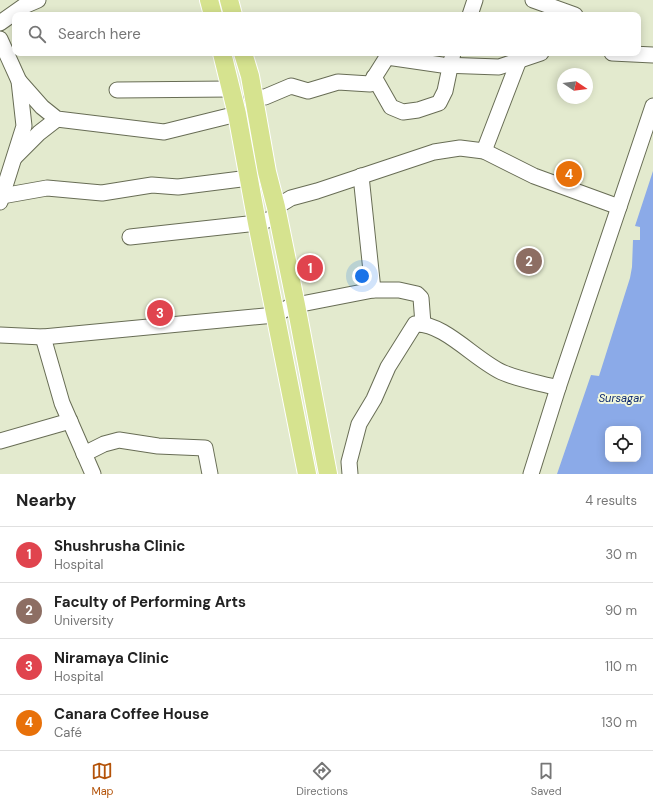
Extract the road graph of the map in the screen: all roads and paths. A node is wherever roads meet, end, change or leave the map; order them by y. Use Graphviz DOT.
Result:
graph roads {
  1 [pos="38,0"];
  2 [pos="209,0"];
  3 [pos="229,0"];
  4 [pos="475,0"];
  5 [pos="533,0"];
  6 [pos="16,12"];
  7 [pos="212,12"];
  8 [pos="232,12"];
  9 [pos="471,12"];
  10 [pos="567,12"];
  11 [pos="12,14"];
  12 [pos="0,23"];
  13 [pos="0,39"];
  14 [pos="641,54"];
  15 [pos="653,55"];
  16 [pos="223,56"];
  17 [pos="244,56"];
  18 [pos="532,56"];
  19 [pos="451,59"];
  20 [pos="519,60"];
  21 [pos="374,77"];
  22 [pos="19,81"];
  23 [pos="231,89"];
  24 [pos="117,90"];
  25 [pos="252,90"];
  26 [pos="653,106"];
  27 [pos="238,118"];
  28 [pos="57,119"];
  29 [pos="259,121"];
  30 [pos="484,151"];
  31 [pos="14,158"];
  32 [pos="361,176"];
  33 [pos="249,178"];
  34 [pos="1,199"];
  35 [pos="619,207"];
  36 [pos="277,212"];
  37 [pos="257,223"];
  38 [pos="130,237"];
  39 [pos="373,290"];
  40 [pos="296,305"];
  41 [pos="275,315"];
  42 [pos="423,324"];
  43 [pos="0,335"];
  44 [pos="43,337"];
  45 [pos="558,388"];
  46 [pos="70,421"];
  47 [pos="0,441"];
  48 [pos="84,454"];
  49 [pos="93,474"];
  50 [pos="210,474"];
  51 [pos="307,474"];
  52 [pos="328,474"];
  53 [pos="350,474"];
  54 [pos="531,474"];
  1 -- 6 [label="street"];
  2 -- 7 [label="main road"];
  3 -- 8 [label="main road"];
  4 -- 9 [label="street"];
  5 -- 10 [label="street"];
  11 -- 12 [label="street"];
  13 -- 22 [label="street"];
  14 -- 15 [label="street"];
  16 -- 23 [label="main road"];
  17 -- 25 [label="main road"];
  18 -- 20 [label="street"];
  19 -- 20 [label="street"];
  19 -- 21 [label="street"];
  19 -- 21 [label="street"];
  20 -- 30 [label="street"];
  21 -- 25 [label="street"];
  22 -- 28 [label="street"];
  22 -- 31 [label="street"];
  23 -- 24 [label="street"];
  23 -- 25 [label="main road"];
  23 -- 27 [label="main road"];
  25 -- 29 [label="main road"];
  26 -- 35 [label="street"];
  27 -- 28 [label="street"];
  27 -- 29 [label="main road"];
  27 -- 33 [label="main road"];
  28 -- 31 [label="street"];
  29 -- 36 [label="main road"];
  30 -- 32 [label="street"];
  30 -- 35 [label="street"];
  31 -- 34 [label="street"];
  32 -- 36 [label="street"];
  32 -- 39 [label="street"];
  33 -- 34 [label="street"];
  33 -- 37 [label="main road"];
  35 -- 45 [label="street"];
  36 -- 37 [label="street"];
  36 -- 40 [label="main road"];
  37 -- 38 [label="street"];
  37 -- 41 [label="main road"];
  39 -- 40 [label="street"];
  39 -- 42 [label="street"];
  40 -- 41 [label="street"];
  40 -- 52 [label="main road"];
  41 -- 44 [label="street"];
  41 -- 51 [label="main road"];
  42 -- 45 [label="street"];
  42 -- 53 [label="street"];
  43 -- 44 [label="street"];
  44 -- 46 [label="street"];
  45 -- 54 [label="street"];
  46 -- 47 [label="street"];
  46 -- 48 [label="street"];
  48 -- 49 [label="street"];
  48 -- 50 [label="street"];
}
